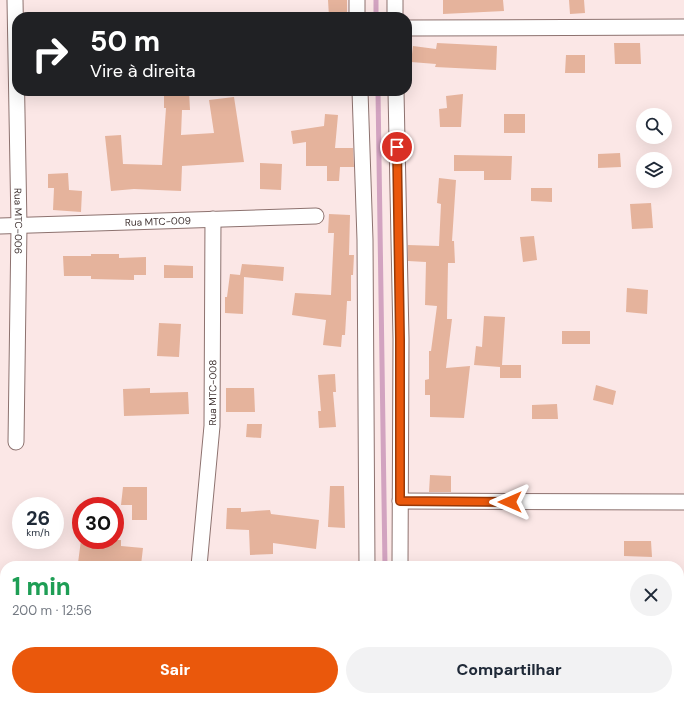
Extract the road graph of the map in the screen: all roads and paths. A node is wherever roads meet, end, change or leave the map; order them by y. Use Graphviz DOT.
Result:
graph roads {
  1 [pos="15,0"];
  2 [pos="357,0"];
  3 [pos="395,0"];
  4 [pos="15,12"];
  5 [pos="357,12"];
  6 [pos="395,12"];
  7 [pos="684,27"];
  8 [pos="412,28"];
  9 [pos="17,96"];
  10 [pos="360,96"];
  11 [pos="396,96"];
  12 [pos="316,216"];
  13 [pos="213,219"];
  14 [pos="0,226"];
  15 [pos="19,226"];
  16 [pos="16,442"];
  17 [pos="400,501"];
  18 [pos="684,502"];
  19 [pos="199,561"];
  20 [pos="366,561"];
  21 [pos="400,561"];
  1 -- 4 [label="street, Rua MTC-006"];
  2 -- 5 [label="street"];
  3 -- 6 [label="street"];
  7 -- 8 [label="street"];
  9 -- 15 [label="street, Rua MTC-006"];
  10 -- 20 [label="street"];
  11 -- 17 [label="street"];
  12 -- 13 [label="street, Rua MTC-009"];
  13 -- 15 [label="street, Rua MTC-009"];
  13 -- 19 [label="street, Rua MTC-008"];
  14 -- 15 [label="street, Rua MTC-009"];
  15 -- 16 [label="street, Rua MTC-006"];
  17 -- 18 [label="street"];
  17 -- 21 [label="street"];
}
